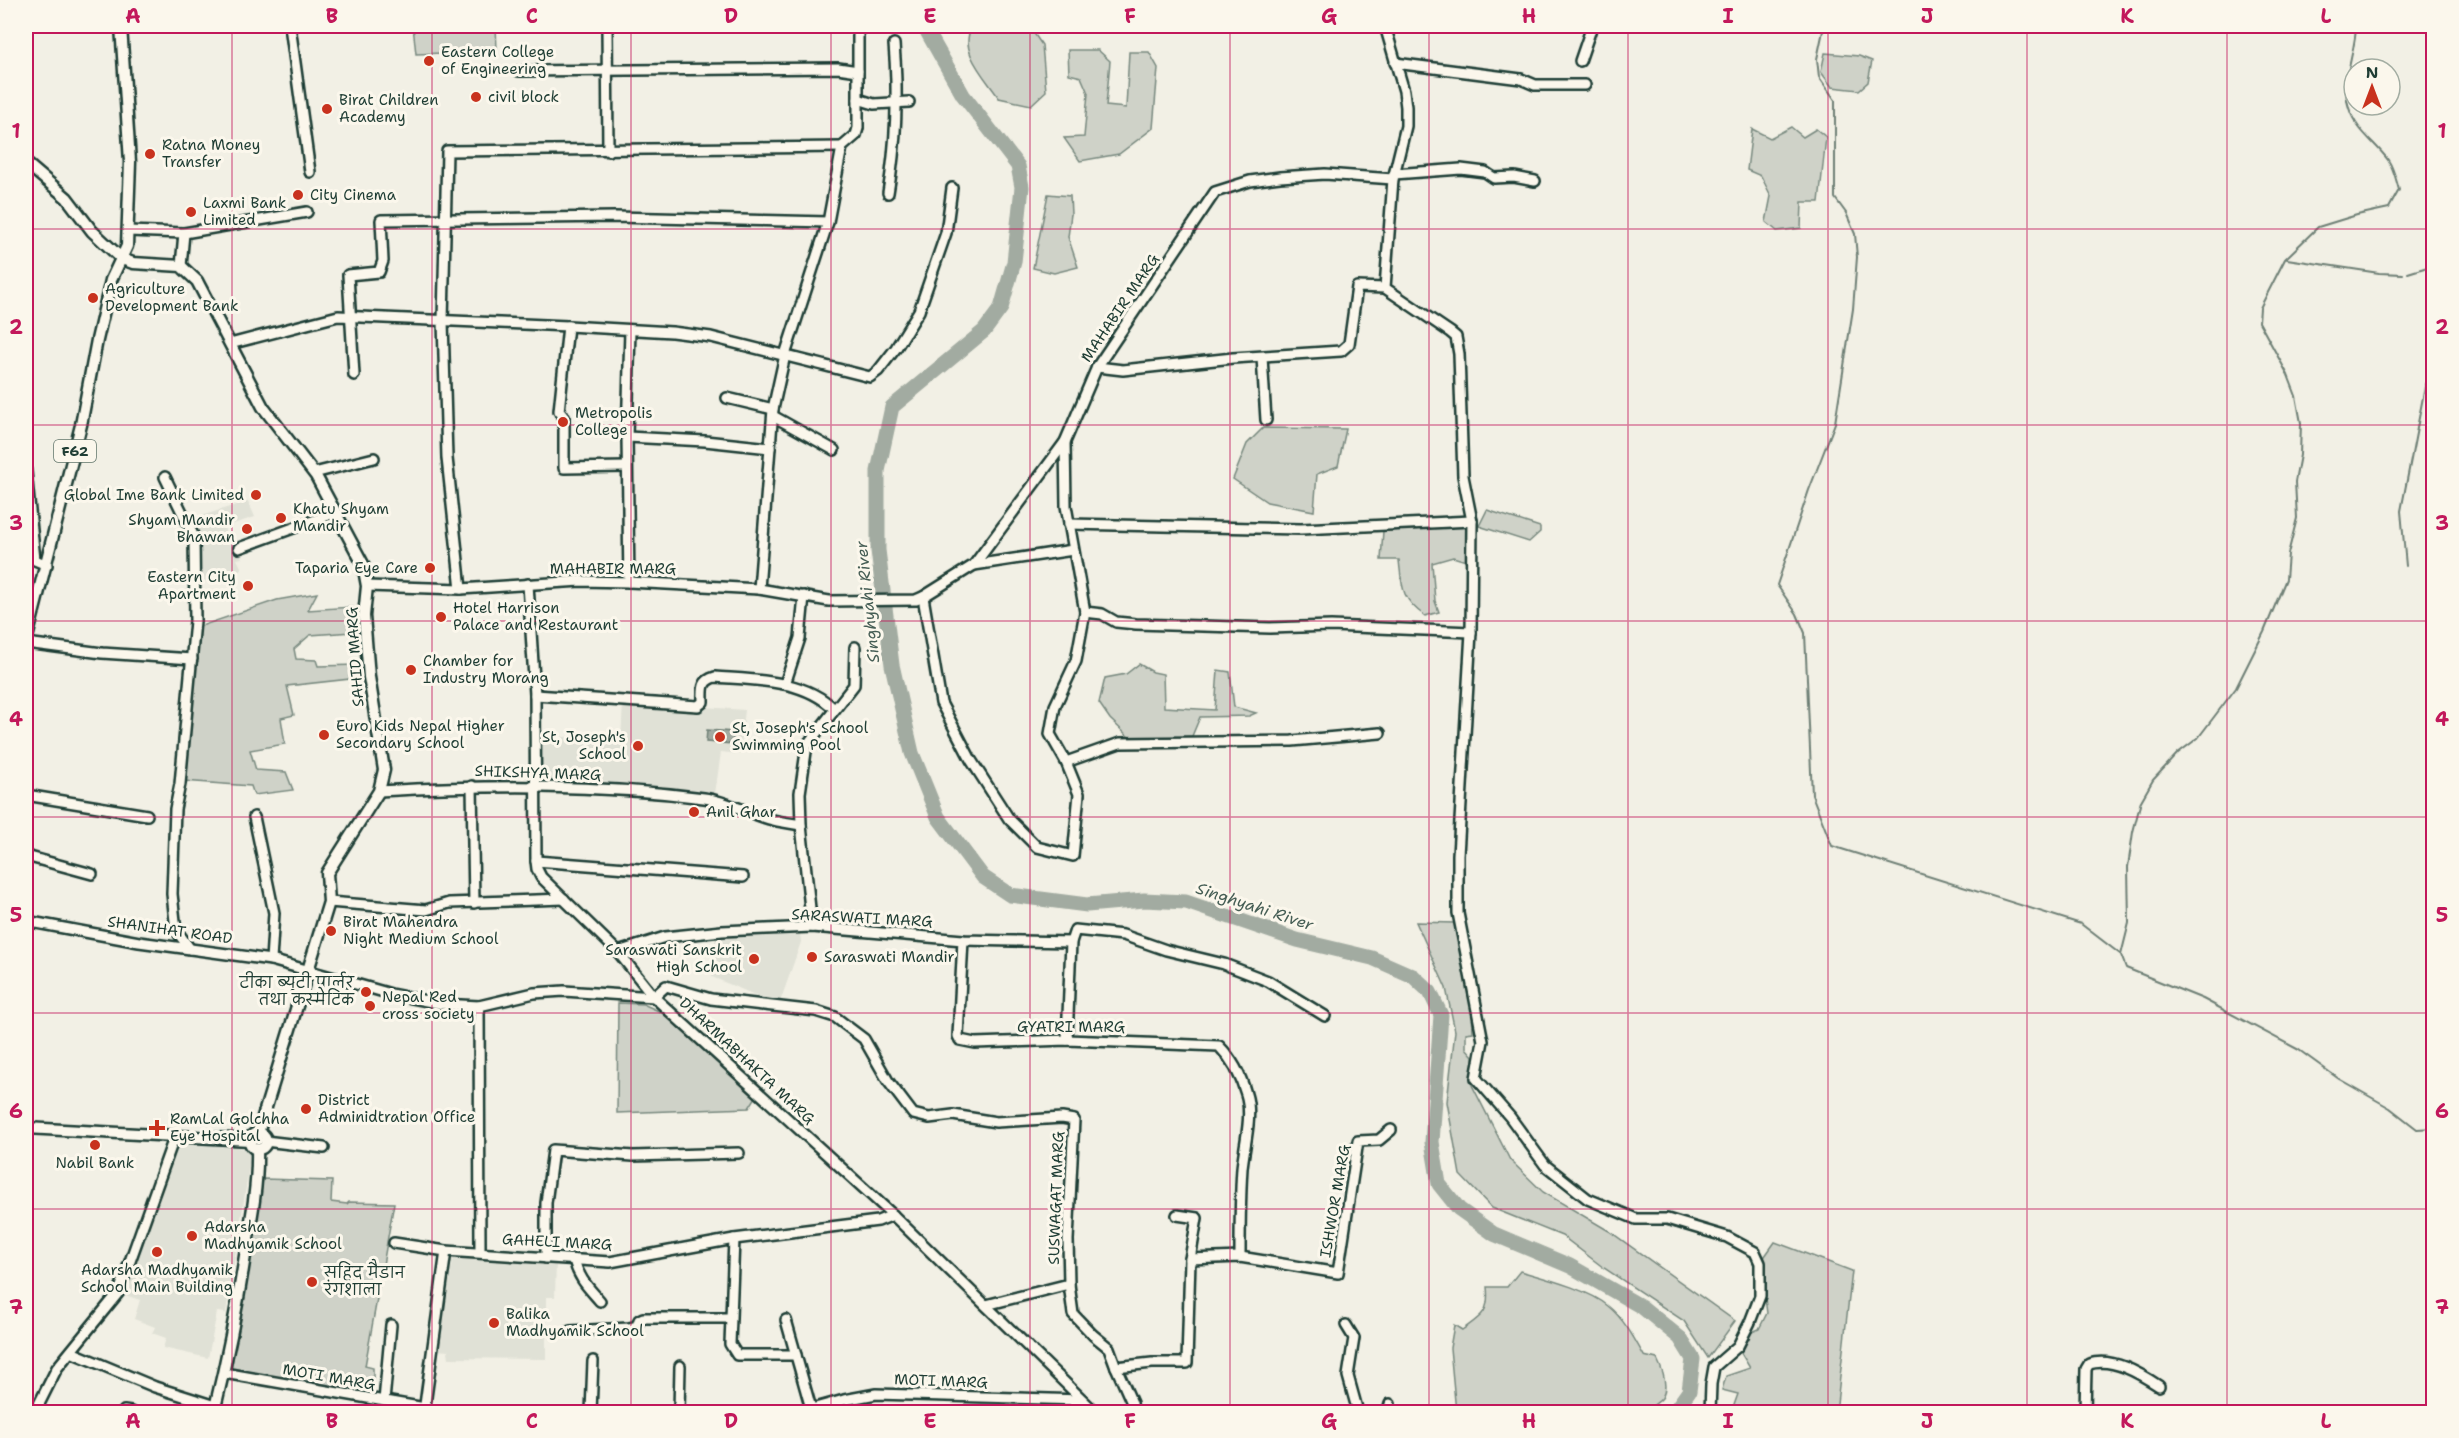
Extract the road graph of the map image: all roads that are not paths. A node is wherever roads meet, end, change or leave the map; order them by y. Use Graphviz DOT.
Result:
graph roads {
  1 [pos="121,26"];
  2 [pos="290,26"];
  3 [pos="607,26"];
  4 [pos="858,26"];
  5 [pos="1385,26"];
  6 [pos="1592,26"];
  7 [pos="894,44"];
  8 [pos="1580,61"];
  9 [pos="1395,63"];
  10 [pos="608,70"];
  11 [pos="519,71"];
  12 [pos="858,71"];
  13 [pos="1584,86"];
  14 [pos="858,99"];
  15 [pos="909,102"];
  16 [pos="894,103"];
  17 [pos="842,147"];
  18 [pos="608,151"];
  19 [pos="26,163"];
  20 [pos="310,172"];
  21 [pos="1393,177"];
  22 [pos="1535,181"];
  23 [pos="952,188"];
  24 [pos="888,194"];
  25 [pos="307,212"];
  26 [pos="446,220"];
  27 [pos="828,222"];
  28 [pos="128,231"];
  29 [pos="184,233"];
  30 [pos="122,259"];
  31 [pos="181,266"];
  32 [pos="1385,288"];
  33 [pos="352,316"];
  34 [pos="443,321"];
  35 [pos="568,326"];
  36 [pos="630,330"];
  37 [pos="230,344"];
  38 [pos="785,355"];
  39 [pos="1262,357"];
  40 [pos="1097,367"];
  41 [pos="354,375"];
  42 [pos="727,398"];
  43 [pos="773,413"];
  44 [pos="1266,420"];
  45 [pos="627,437"];
  46 [pos="1065,442"];
  47 [pos="770,448"];
  48 [pos="834,450"];
  49 [pos="374,458"];
  50 [pos="627,467"];
  51 [pos="26,471"];
  52 [pos="314,473"];
  53 [pos="165,477"];
  54 [pos="337,512"];
  55 [pos="1472,521"];
  56 [pos="1069,524"];
  57 [pos="239,548"];
  58 [pos="1072,550"];
  59 [pos="47,565"];
  60 [pos="974,565"];
  61 [pos="629,582"];
  62 [pos="528,584"];
  63 [pos="367,586"];
  64 [pos="461,589"];
  65 [pos="759,589"];
  66 [pos="804,596"];
  67 [pos="919,598"];
  68 [pos="1085,612"];
  69 [pos="1471,632"];
  70 [pos="26,643"];
  71 [pos="855,647"];
  72 [pos="192,659"];
  73 [pos="785,684"];
  74 [pos="535,695"];
  75 [pos="834,709"];
  76 [pos="1380,733"];
  77 [pos="1066,762"];
  78 [pos="472,786"];
  79 [pos="535,786"];
  80 [pos="379,791"];
  81 [pos="26,795"];
  82 [pos="147,815"];
  83 [pos="254,817"];
  84 [pos="801,825"];
  85 [pos="26,856"];
  86 [pos="536,861"];
  87 [pos="92,874"];
  88 [pos="743,877"];
  89 [pos="564,899"];
  90 [pos="329,902"];
  91 [pos="474,903"];
  92 [pos="26,921"];
  93 [pos="812,927"];
  94 [pos="963,940"];
  95 [pos="1071,942"];
  96 [pos="190,949"];
  97 [pos="618,952"];
  98 [pos="271,960"];
  99 [pos="310,972"];
  100 [pos="654,997"];
  101 [pos="479,1006"];
  102 [pos="1325,1016"];
  103 [pos="1067,1040"];
  104 [pos="1074,1120"];
  105 [pos="26,1128"];
  106 [pos="1391,1130"];
  107 [pos="174,1138"];
  108 [pos="258,1141"];
  109 [pos="324,1148"];
  110 [pos="739,1153"];
  111 [pos="893,1215"];
  112 [pos="1177,1215"];
  113 [pos="734,1239"];
  114 [pos="394,1243"];
  115 [pos="446,1251"];
  116 [pos="480,1252"];
  117 [pos="1240,1257"];
  118 [pos="546,1258"];
  119 [pos="1190,1259"];
  120 [pos="574,1260"];
  121 [pos="1069,1284"];
  122 [pos="600,1301"];
  123 [pos="986,1305"];
  124 [pos="730,1318"];
  125 [pos="786,1320"];
  126 [pos="391,1325"];
  127 [pos="1346,1325"];
  128 [pos="570,1330"];
  129 [pos="71,1352"];
  130 [pos="796,1355"];
  131 [pos="593,1361"];
  132 [pos="680,1366"];
  133 [pos="1116,1368"];
  134 [pos="224,1373"];
  135 [pos="2159,1386"];
  136 [pos="1082,1400"];
  137 [pos="384,1401"];
  138 [pos="214,1410"];
  139 [pos="426,1411"];
  140 [pos="808,1412"];
  141 [pos="35,1413"];
  142 [pos="591,1413"];
  143 [pos="679,1413"];
  144 [pos="1095,1413"];
  145 [pos="1133,1413"];
  146 [pos="1358,1413"];
  147 [pos="1710,1413"];
  148 [pos="2085,1413"];
  1 -- 28 [label="main road, F62"];
  2 -- 20 [label="street"];
  3 -- 10 [label="street"];
  4 -- 12 [label="street"];
  5 -- 9 [label="street"];
  6 -- 8 [label="street"];
  7 -- 16 [label="street"];
  9 -- 13 [label="street"];
  9 -- 21 [label="street"];
  10 -- 11 [label="street"];
  10 -- 12 [label="street"];
  10 -- 18 [label="street"];
  12 -- 14 [label="street"];
  14 -- 16 [label="street"];
  14 -- 17 [label="street"];
  15 -- 16 [label="street"];
  16 -- 24 [label="street"];
  17 -- 18 [label="street"];
  17 -- 27 [label="street"];
  18 -- 26 [label="street"];
  19 -- 30 [label="main road"];
  21 -- 22 [label="street, MAHABIR MARG"];
  21 -- 32 [label="street"];
  21 -- 40 [label="street, MAHABIR MARG"];
  23 -- 38 [label="street"];
  25 -- 29 [label="street"];
  26 -- 27 [label="street"];
  26 -- 33 [label="street"];
  26 -- 34 [label="street"];
  27 -- 38 [label="street"];
  28 -- 29 [label="street"];
  28 -- 30 [label="main road, F62"];
  29 -- 31 [label="street"];
  30 -- 31 [label="main road"];
  30 -- 59 [label="main road, F62"];
  31 -- 37 [label="main road, SAHID MARG"];
  32 -- 39 [label="street"];
  32 -- 55 [label="street"];
  33 -- 34 [label="street"];
  33 -- 37 [label="street"];
  33 -- 41 [label="street"];
  34 -- 35 [label="street"];
  34 -- 64 [label="street"];
  35 -- 36 [label="street"];
  35 -- 50 [label="street"];
  36 -- 38 [label="street"];
  36 -- 45 [label="street"];
  37 -- 52 [label="main road, SAHID MARG"];
  38 -- 43 [label="street"];
  39 -- 40 [label="street"];
  39 -- 44 [label="street"];
  40 -- 46 [label="street, MAHABIR MARG"];
  42 -- 43 [label="street"];
  43 -- 47 [label="street"];
  43 -- 48 [label="street"];
  45 -- 47 [label="street"];
  45 -- 50 [label="street"];
  46 -- 56 [label="street"];
  46 -- 60 [label="street, MAHABIR MARG"];
  47 -- 65 [label="street"];
  49 -- 52 [label="street"];
  50 -- 61 [label="street"];
  51 -- 59 [label="street"];
  52 -- 54 [label="main road, SAHID MARG"];
  53 -- 72 [label="street"];
  54 -- 57 [label="street"];
  54 -- 63 [label="main road, SAHID MARG"];
  55 -- 56 [label="street"];
  55 -- 69 [label="street"];
  56 -- 58 [label="street"];
  58 -- 60 [label="street"];
  58 -- 68 [label="street"];
  59 -- 70 [label="main road, F62"];
  60 -- 67 [label="street, MAHABIR MARG"];
  61 -- 62 [label="street, MAHABIR MARG"];
  61 -- 65 [label="street, MAHABIR MARG"];
  62 -- 64 [label="street, MAHABIR MARG"];
  62 -- 74 [label="street, DHARMABHAKTA MARG"];
  63 -- 64 [label="street, MAHABIR MARG"];
  63 -- 80 [label="main road, SAHID MARG"];
  65 -- 66 [label="street, MAHABIR MARG"];
  66 -- 67 [label="street, MAHABIR MARG"];
  66 -- 73 [label="street"];
  67 -- 77 [label="street"];
  68 -- 69 [label="street"];
  68 -- 77 [label="street"];
  69 -- 147 [label="street"];
  70 -- 72 [label="street"];
  71 -- 75 [label="street"];
  72 -- 96 [label="street"];
  73 -- 74 [label="street"];
  73 -- 75 [label="street"];
  74 -- 79 [label="street, DHARMABHAKTA MARG"];
  75 -- 84 [label="street"];
  76 -- 77 [label="street"];
  78 -- 79 [label="street, SHIKSHYA MARG"];
  78 -- 80 [label="street, SHIKSHYA MARG"];
  78 -- 91 [label="street"];
  79 -- 84 [label="street, SHIKSHYA MARG"];
  79 -- 86 [label="street, DHARMABHAKTA MARG"];
  80 -- 90 [label="main road, SAHID MARG"];
  81 -- 82 [label="street"];
  83 -- 98 [label="street"];
  84 -- 93 [label="street"];
  85 -- 87 [label="street"];
  86 -- 88 [label="street"];
  86 -- 89 [label="street, DHARMABHAKTA MARG"];
  89 -- 91 [label="street"];
  89 -- 97 [label="street, DHARMABHAKTA MARG"];
  90 -- 91 [label="street"];
  90 -- 99 [label="main road, SAHID MARG"];
  92 -- 96 [label="street, SHANIHAT ROAD"];
  93 -- 94 [label="street, SARASWATI MARG"];
  93 -- 97 [label="street, SARASWATI MARG"];
  94 -- 95 [label="street, SARASWATI MARG"];
  94 -- 103 [label="street, GYATRI MARG"];
  95 -- 102 [label="street"];
  95 -- 103 [label="street"];
  96 -- 98 [label="street, SHANIHAT ROAD"];
  97 -- 100 [label="street, DHARMABHAKTA MARG"];
  98 -- 99 [label="street, SHANIHAT ROAD"];
  99 -- 101 [label="street, SHANIHAT ROAD"];
  99 -- 108 [label="main road, SAHID MARG"];
  100 -- 101 [label="street, SHANIHAT ROAD"];
  100 -- 104 [label="street, SHANIHAT ROAD"];
  100 -- 111 [label="street, DHARMABHAKTA MARG"];
  101 -- 116 [label="street"];
  103 -- 117 [label="street, GYATRI MARG"];
  104 -- 121 [label="street, SUSWAGAT MARG"];
  105 -- 107 [label="main road"];
  106 -- 117 [label="street, ISHWOR MARG"];
  107 -- 108 [label="main road"];
  107 -- 129 [label="street"];
  108 -- 109 [label="street"];
  108 -- 134 [label="main road, SAHID MARG"];
  110 -- 118 [label="street"];
  111 -- 113 [label="street, GAHELI MARG"];
  111 -- 123 [label="street, DHARMABHAKTA MARG"];
  112 -- 119 [label="street"];
  113 -- 120 [label="street, GAHELI MARG"];
  113 -- 124 [label="street"];
  114 -- 115 [label="street, GAHELI MARG"];
  115 -- 116 [label="street, GAHELI MARG"];
  115 -- 139 [label="street"];
  116 -- 118 [label="street, GAHELI MARG"];
  117 -- 119 [label="street, ISHWOR MARG"];
  118 -- 120 [label="street, GAHELI MARG"];
  119 -- 133 [label="street"];
  120 -- 122 [label="street"];
  121 -- 123 [label="street"];
  121 -- 133 [label="street, SUSWAGAT MARG"];
  123 -- 136 [label="street, DHARMABHAKTA MARG"];
  124 -- 128 [label="street"];
  124 -- 130 [label="street"];
  125 -- 130 [label="street"];
  126 -- 137 [label="street"];
  127 -- 146 [label="street"];
  129 -- 138 [label="street"];
  129 -- 141 [label="street"];
  130 -- 140 [label="street"];
  131 -- 142 [label="street"];
  132 -- 143 [label="street"];
  133 -- 145 [label="street"];
  134 -- 137 [label="street, MOTI MARG"];
  134 -- 138 [label="main road, SAHID MARG"];
  135 -- 148 [label="street"];
  136 -- 140 [label="street, MOTI MARG"];
  136 -- 144 [label="street, DHARMABHAKTA MARG"];
  137 -- 139 [label="street, MOTI MARG"];
}
